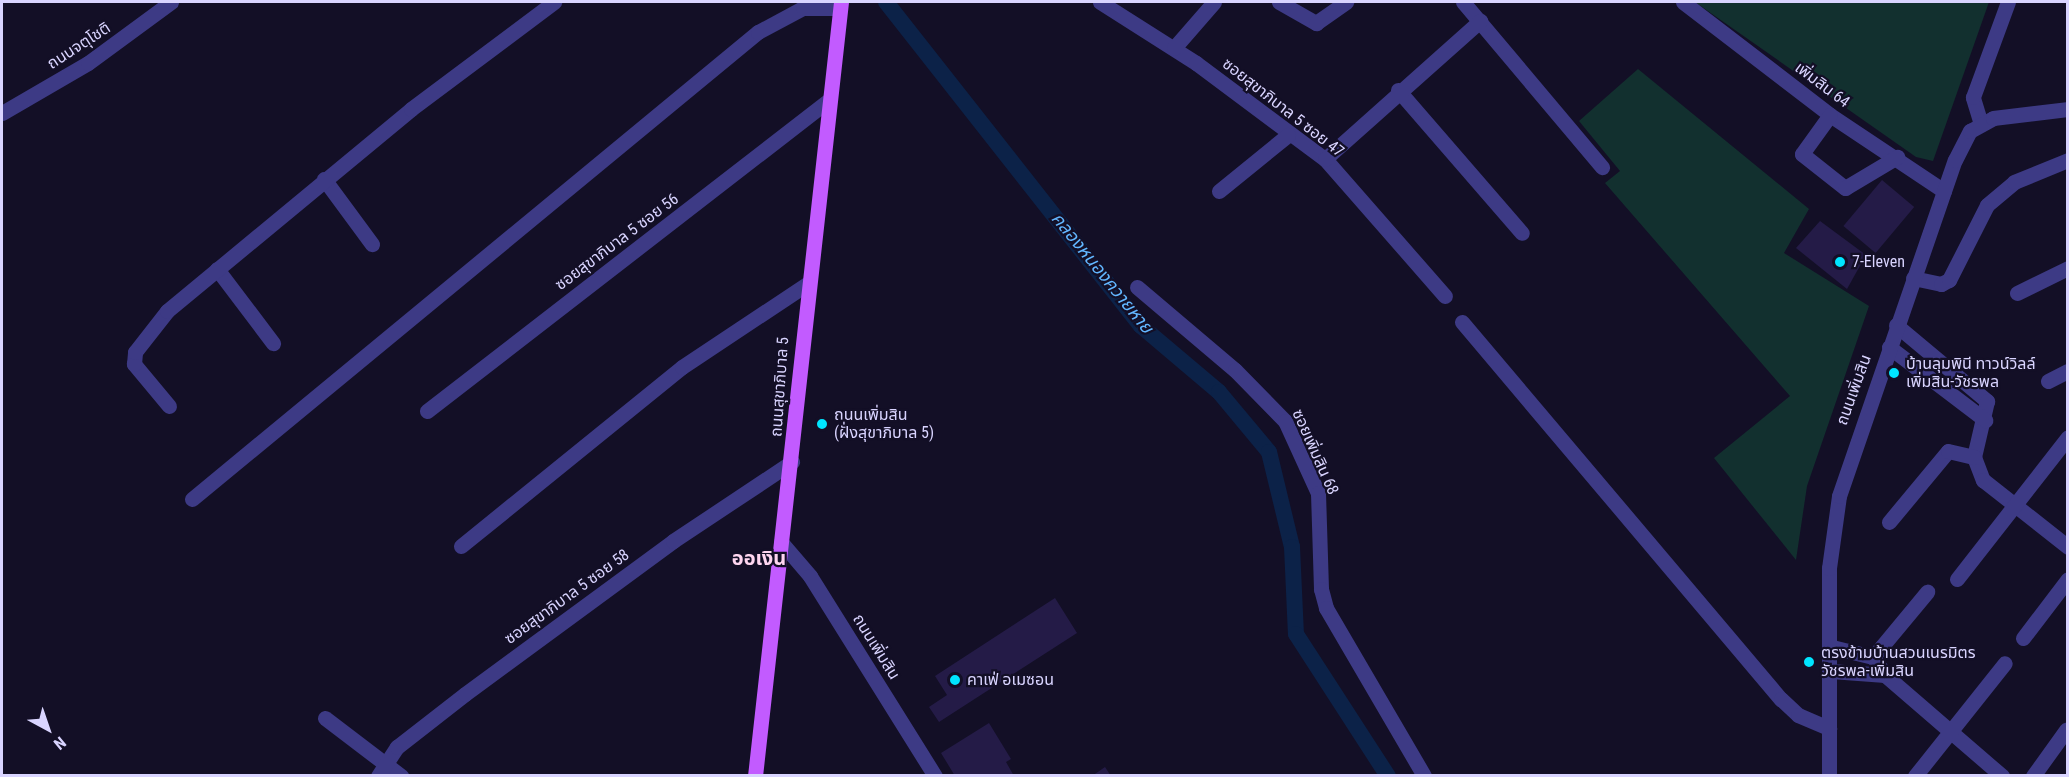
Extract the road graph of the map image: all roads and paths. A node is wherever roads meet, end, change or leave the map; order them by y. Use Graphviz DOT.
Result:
graph roads {
  1 [pos="171,2"];
  2 [pos="554,2"];
  3 [pos="1100,2"];
  4 [pos="1214,2"];
  5 [pos="1279,2"];
  6 [pos="1346,2"];
  7 [pos="1463,2"];
  8 [pos="1683,2"];
  9 [pos="2008,2"];
  10 [pos="840,5"];
  11 [pos="1480,21"];
  12 [pos="1174,48"];
  13 [pos="1398,90"];
  14 [pos="829,100"];
  15 [pos="2067,109"];
  16 [pos="2,112"];
  17 [pos="1830,115"];
  18 [pos="1981,124"];
  19 [pos="1288,135"];
  20 [pos="1897,157"];
  21 [pos="1325,159"];
  22 [pos="2067,160"];
  23 [pos="1602,166"];
  24 [pos="324,179"];
  25 [pos="1219,191"];
  26 [pos="1944,191"];
  27 [pos="1522,233"];
  28 [pos="372,244"];
  29 [pos="2067,268"];
  30 [pos="217,269"];
  31 [pos="1913,278"];
  32 [pos="807,284"];
  33 [pos="1137,287"];
  34 [pos="2017,293"];
  35 [pos="1445,296"];
  36 [pos="1462,322"];
  37 [pos="1896,325"];
  38 [pos="273,343"];
  39 [pos="1889,347"];
  40 [pos="2067,371"];
  41 [pos="2048,381"];
  42 [pos="169,406"];
  43 [pos="427,411"];
  44 [pos="1985,420"];
  45 [pos="2067,437"];
  46 [pos="1974,457"];
  47 [pos="792,462"];
  48 [pos="192,499"];
  49 [pos="2013,505"];
  50 [pos="1889,522"];
  51 [pos="781,542"];
  52 [pos="461,546"];
  53 [pos="2067,547"];
  54 [pos="1957,579"];
  55 [pos="2067,579"];
  56 [pos="1927,592"];
  57 [pos="2023,638"];
  58 [pos="1832,647"];
  59 [pos="1873,657"];
  60 [pos="2005,663"];
  61 [pos="1831,671"];
  62 [pos="1885,675"];
  63 [pos="325,718"];
  64 [pos="1829,728"];
  65 [pos="2066,730"];
  66 [pos="1949,731"];
  67 [pos="382,770"];
  68 [pos="401,776"];
  69 [pos="755,776"];
  70 [pos="935,776"];
  71 [pos="1424,776"];
  72 [pos="1829,776"];
  73 [pos="1915,776"];
  74 [pos="2002,776"];
  75 [pos="2033,776"];
  1 -- 16 [label="street, ถนนจตุโชติ"];
  2 -- 24 [label="street"];
  3 -- 12 [label="street, ซอยสุขาภิบาล 5 ซอย 47"];
  4 -- 12 [label="street"];
  5 -- 6 [label="street"];
  7 -- 11 [label="street"];
  8 -- 17 [label="street, เพิ่มสิน 64"];
  9 -- 18 [label="street"];
  10 -- 14 [label="main road, ถนนสุขาภิบาล 5"];
  10 -- 48 [label="street"];
  11 -- 13 [label="street"];
  11 -- 23 [label="street"];
  12 -- 19 [label="street, ซอยสุขาภิบาล 5 ซอย 47"];
  13 -- 21 [label="street"];
  13 -- 27 [label="street"];
  14 -- 32 [label="main road, ถนนสุขาภิบาล 5"];
  14 -- 43 [label="street, ซอยสุขาภิบาล 5 ซอย 56"];
  15 -- 18 [label="street"];
  17 -- 20 [label="street, เพิ่มสิน 64"];
  17 -- 20 [label="street"];
  18 -- 26 [label="street, ถนนเพิ่มสิน"];
  19 -- 21 [label="street, ซอยสุขาภิบาล 5 ซอย 47"];
  19 -- 25 [label="street"];
  20 -- 26 [label="street, เพิ่มสิน 64"];
  21 -- 35 [label="street, ซอยสุขาภิบาล 5 ซอย 47"];
  22 -- 31 [label="street"];
  24 -- 28 [label="street"];
  24 -- 30 [label="street"];
  26 -- 31 [label="street, ถนนเพิ่มสิน"];
  29 -- 34 [label="street"];
  30 -- 38 [label="street"];
  30 -- 42 [label="street"];
  31 -- 37 [label="street, ถนนเพิ่มสิน"];
  32 -- 47 [label="main road, ถนนสุขาภิบาล 5"];
  32 -- 52 [label="street"];
  33 -- 71 [label="street, ซอยเพิ่มสิน 68"];
  36 -- 64 [label="street"];
  37 -- 39 [label="street, ถนนเพิ่มสิน"];
  37 -- 44 [label="street"];
  39 -- 44 [label="street"];
  39 -- 58 [label="street, ถนนเพิ่มสิน"];
  40 -- 41 [label="street"];
  44 -- 46 [label="street"];
  45 -- 49 [label="street"];
  46 -- 49 [label="street"];
  46 -- 50 [label="street"];
  47 -- 51 [label="main road, ถนนสุขาภิบาล 5"];
  47 -- 67 [label="street, ซอยสุขาภิบาล 5 ซอย 58"];
  49 -- 53 [label="street"];
  49 -- 54 [label="street"];
  51 -- 69 [label="main road, ถนนสุขาภิบาล 5"];
  51 -- 70 [label="street, ถนนเพิ่มสิน"];
  55 -- 57 [label="street"];
  56 -- 59 [label="street"];
  58 -- 59 [label="street"];
  58 -- 61 [label="street, ถนนเพิ่มสิน"];
  59 -- 62 [label="street"];
  60 -- 66 [label="street"];
  61 -- 62 [label="street"];
  61 -- 64 [label="street, ถนนเพิ่มสิน"];
  62 -- 66 [label="street"];
  63 -- 67 [label="street"];
  64 -- 72 [label="street, ถนนเพิ่มสิน"];
  65 -- 75 [label="street"];
  66 -- 73 [label="street"];
  66 -- 74 [label="street"];
  67 -- 68 [label="street"];
}
